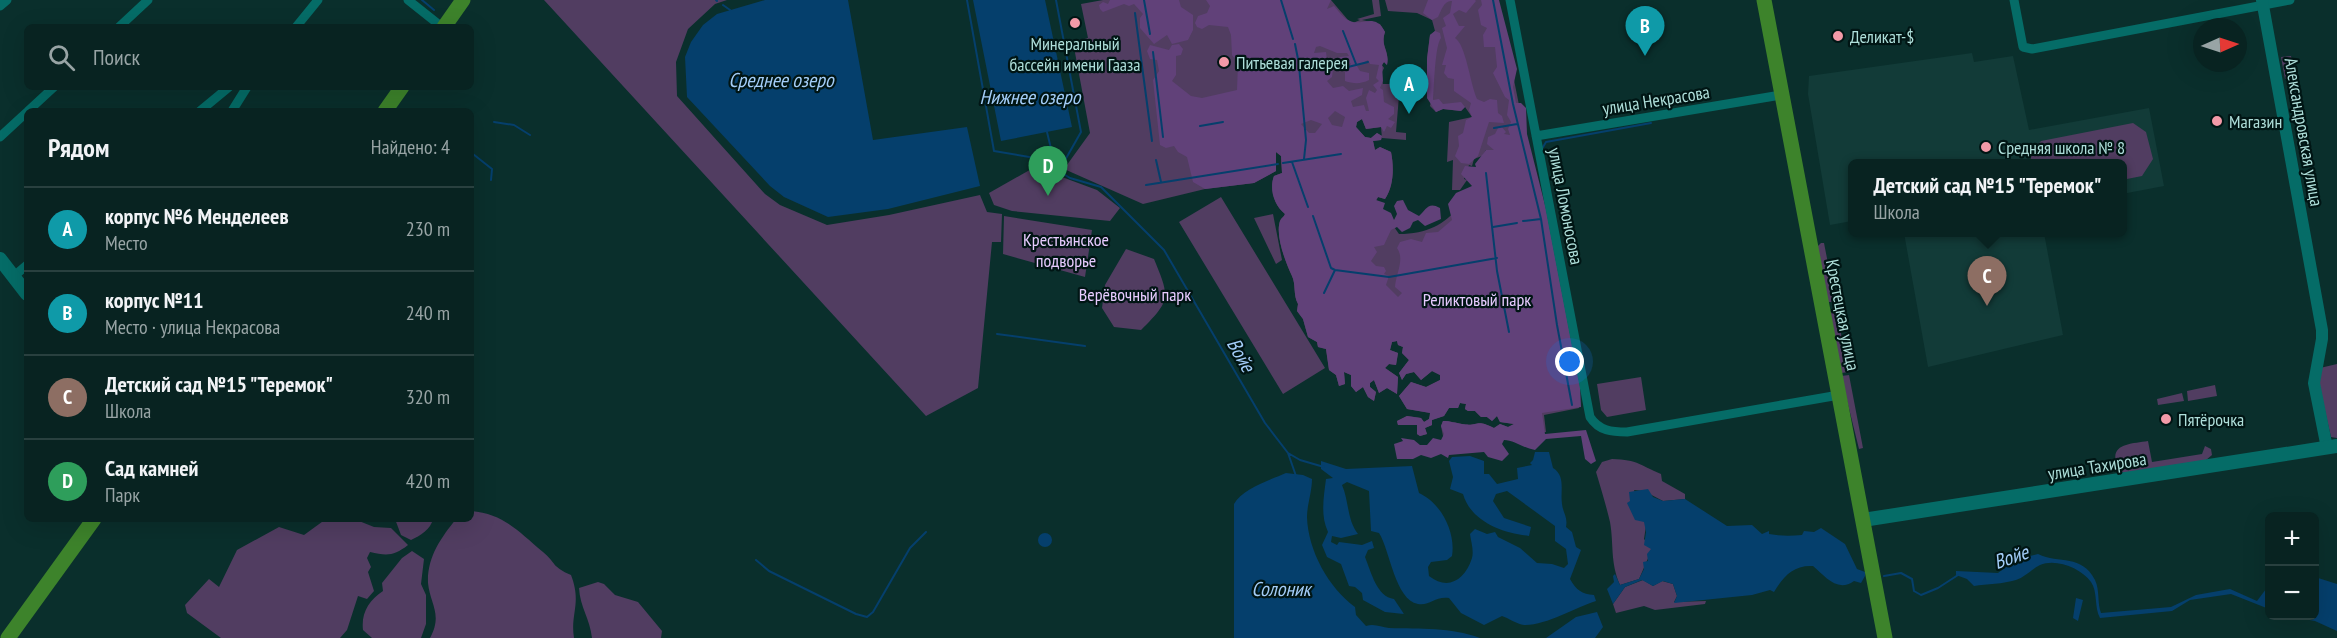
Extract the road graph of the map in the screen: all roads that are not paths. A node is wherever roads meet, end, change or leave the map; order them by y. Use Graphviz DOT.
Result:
graph roads {
  1 [pos="7,0"];
  2 [pos="148,0"];
  3 [pos="318,0"];
  4 [pos="408,0"];
  5 [pos="463,0"];
  6 [pos="1510,0"];
  7 [pos="1764,0"];
  8 [pos="2014,0"];
  9 [pos="2290,0"];
  10 [pos="2263,2"];
  11 [pos="0,6"];
  12 [pos="122,24"];
  13 [pos="298,24"];
  14 [pos="439,24"];
  15 [pos="445,24"];
  16 [pos="51,90"];
  17 [pos="225,90"];
  18 [pos="245,90"];
  19 [pos="400,90"];
  20 [pos="1781,94"];
  21 [pos="30,108"];
  22 [pos="204,108"];
  23 [pos="234,108"];
  24 [pos="387,108"];
  25 [pos="24,114"];
  26 [pos="0,136"];
  27 [pos="1536,136"];
  28 [pos="0,259"];
  29 [pos="24,268"];
  30 [pos="13,277"];
  31 [pos="24,290"];
  32 [pos="1839,395"];
  33 [pos="2332,447"];
  34 [pos="1863,520"];
  35 [pos="92,522"];
  36 [pos="8,638"];
  37 [pos="1885,638"];
  1 -- 11 [label="street"];
  2 -- 12 [label="street"];
  3 -- 13 [label="street"];
  4 -- 14 [label="street"];
  5 -- 15 [label="main road"];
  6 -- 27 [label="street, улица Ломоносова"];
  7 -- 20 [label="main road, Крестецкая улица"];
  8 -- 10 [label="street"];
  9 -- 10 [label="street"];
  10 -- 33 [label="street, Александровская улица"];
  16 -- 21 [label="street"];
  17 -- 22 [label="street"];
  18 -- 23 [label="street"];
  19 -- 24 [label="main road"];
  20 -- 27 [label="street, улица Некрасова"];
  20 -- 32 [label="main road, Крестецкая улица"];
  25 -- 26 [label="street"];
  27 -- 32 [label="street, улица Ломоносова"];
  28 -- 30 [label="main road"];
  29 -- 30 [label="street"];
  30 -- 31 [label="main road"];
  32 -- 34 [label="main road, Крестецкая улица"];
  33 -- 34 [label="main road, улица Тахирова"];
  34 -- 37 [label="main road, Крестецкая улица"];
  35 -- 36 [label="main road"];
}
